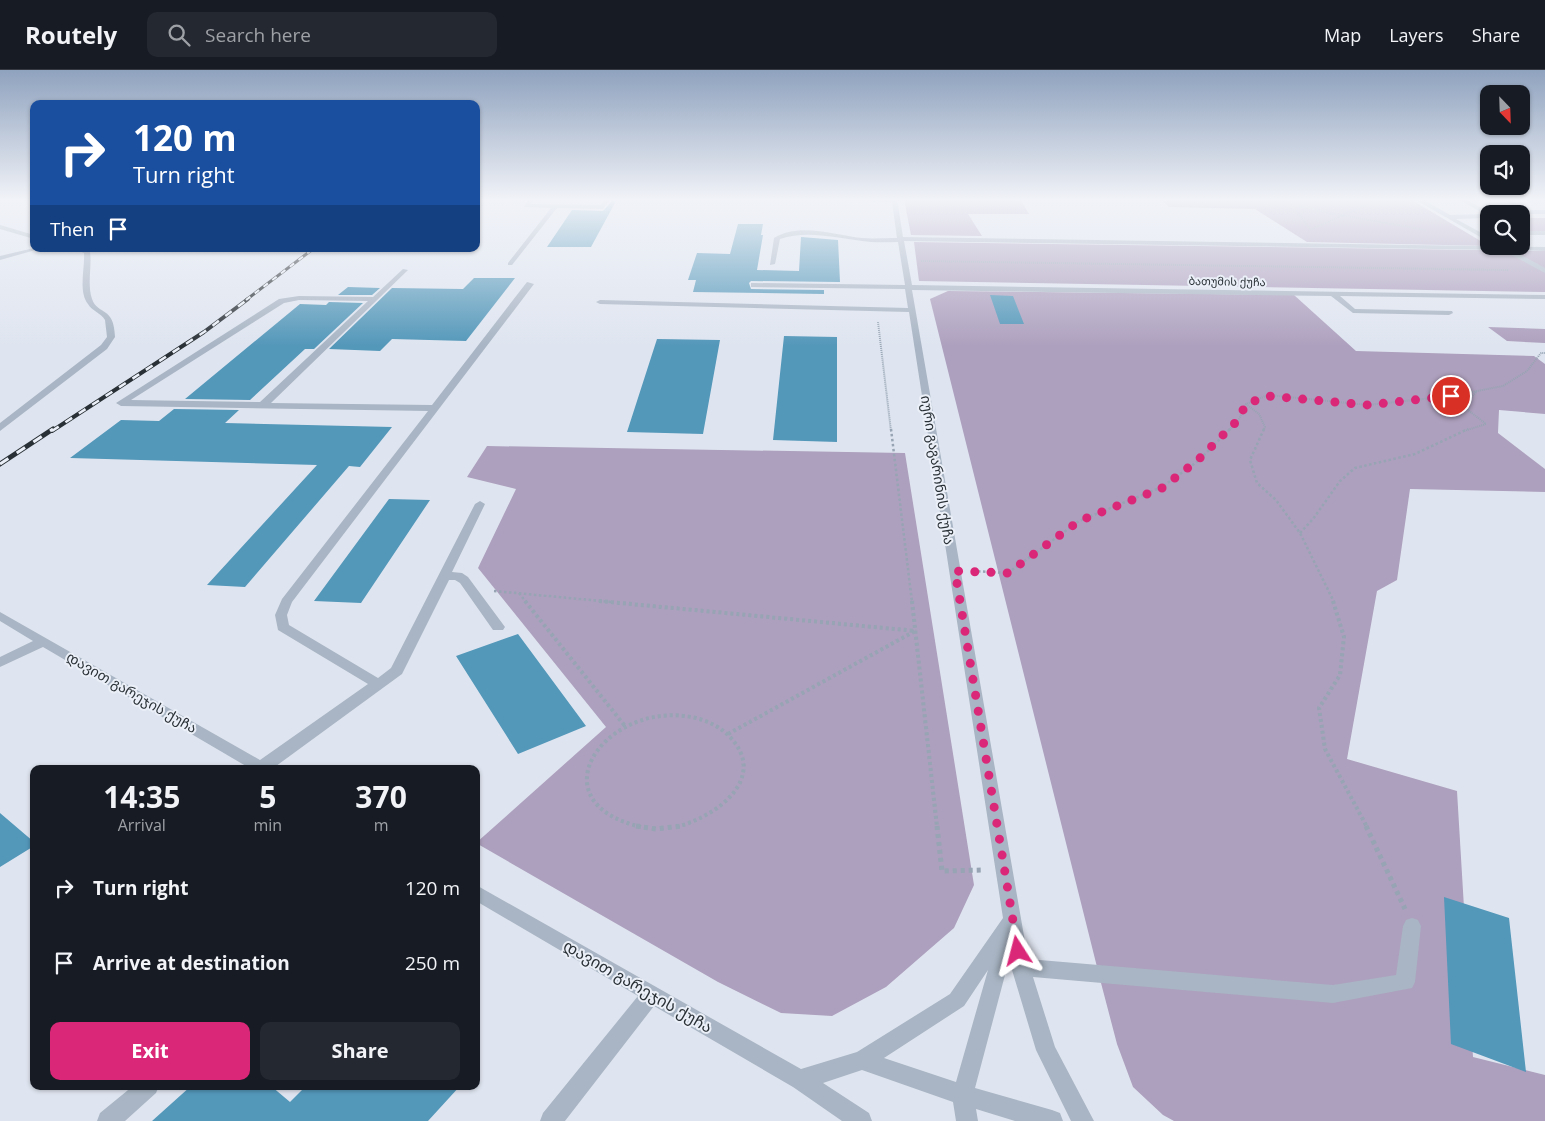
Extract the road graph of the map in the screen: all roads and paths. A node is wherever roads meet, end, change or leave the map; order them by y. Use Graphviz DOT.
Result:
graph roads {
  1 [pos="523,248"];
  2 [pos="775,248"];
  3 [pos="902,248"];
  4 [pos="1530,248"];
  5 [pos="1545,249"];
  6 [pos="30,250"];
  7 [pos="87,252"];
  8 [pos="1515,255"];
  9 [pos="0,258"];
  10 [pos="904,260"];
  11 [pos="510,264"];
  12 [pos="772,264"];
  13 [pos="405,270"];
  14 [pos="1544,271"];
  15 [pos="530,284"];
  16 [pos="754,285"];
  17 [pos="908,286"];
  18 [pos="1332,294"];
  19 [pos="1545,298"];
  20 [pos="374,300"];
  21 [pos="600,302"];
  22 [pos="876,309"];
  23 [pos="912,310"];
  24 [pos="1449,313"];
  25 [pos="1544,348"];
  26 [pos="1477,391"];
  27 [pos="1246,404"];
  28 [pos="263,405"];
  29 [pos="435,408"];
  30 [pos="16,416"];
  31 [pos="0,423"];
  32 [pos="0,428"];
  33 [pos="480,504"];
  34 [pos="1300,533"];
  35 [pos="955,571"];
  36 [pos="444,576"];
  37 [pos="471,590"];
  38 [pos="518,592"];
  39 [pos="0,616"];
  40 [pos="498,627"];
  41 [pos="916,631"];
  42 [pos="44,641"];
  43 [pos="0,663"];
  44 [pos="378,684"];
  45 [pos="625,726"];
  46 [pos="728,734"];
  47 [pos="258,765"];
  48 [pos="267,765"];
  49 [pos="1004,870"];
  50 [pos="480,894"];
  51 [pos="1012,918"];
  52 [pos="1412,926"];
  53 [pos="1020,967"];
  54 [pos="652,994"];
  55 [pos="862,1060"];
  56 [pos="800,1080"];
  57 [pos="144,1090"];
  58 [pos="963,1095"];
  59 [pos="108,1121"];
  60 [pos="551,1121"];
  61 [pos="861,1121"];
  62 [pos="967,1121"];
  63 [pos="1052,1121"];
  64 [pos="1083,1121"];
  1 -- 11 [label="street"];
  2 -- 12 [label="street"];
  3 -- 10 [label="street, იური გაგარინის ქუჩა"];
  4 -- 5 [label="street"];
  6 -- 9 [label="street"];
  7 -- 30 [label="street"];
  8 -- 14 [label="street"];
  10 -- 14 [label="path"];
  10 -- 17 [label="street, იური გაგარინის ქუჩა"];
  13 -- 20 [label="street"];
  15 -- 29 [label="street"];
  16 -- 17 [label="street, ბათუმის ქუჩა"];
  17 -- 18 [label="street, ბათუმის ქუჩა"];
  17 -- 23 [label="street, იური გაგარინის ქუჩა"];
  18 -- 19 [label="street, ბათუმის ქუჩა"];
  18 -- 24 [label="street"];
  20 -- 28 [label="street"];
  20 -- 28 [label="street"];
  21 -- 22 [label="street"];
  22 -- 23 [label="street"];
  22 -- 41 [label="path"];
  23 -- 35 [label="street, იური გაგარინის ქუჩა"];
  25 -- 26 [label="path"];
  26 -- 27 [label="path"];
  26 -- 34 [label="path"];
  27 -- 34 [label="path"];
  27 -- 35 [label="path"];
  28 -- 29 [label="street"];
  29 -- 44 [label="street"];
  30 -- 31 [label="street"];
  30 -- 32 [label="street"];
  33 -- 36 [label="street"];
  34 -- 52 [label="path"];
  35 -- 49 [label="street, იური გაგარინის ქუჩა"];
  36 -- 37 [label="street"];
  36 -- 44 [label="street"];
  37 -- 38 [label="path"];
  37 -- 40 [label="street"];
  38 -- 41 [label="path"];
  38 -- 45 [label="path"];
  39 -- 42 [label="street, დავით გარეჯის ქუჩა"];
  41 -- 46 [label="path"];
  41 -- 49 [label="path"];
  42 -- 43 [label="street"];
  42 -- 47 [label="street, დავით გარეჯის ქუჩა"];
  44 -- 48 [label="street"];
  45 -- 46 [label="path"];
  45 -- 46 [label="path"];
  49 -- 51 [label="street, იური გაგარინის ქუჩა"];
  50 -- 54 [label="street, დავით გარეჯის ქუჩა"];
  51 -- 53 [label="street, იური გაგარინის ქუჩა"];
  51 -- 55 [label="street"];
  51 -- 58 [label="street, იური გაგარინის ქუჩა"];
  52 -- 53 [label="street"];
  53 -- 64 [label="street, იური გაგარინის ქუჩა"];
  54 -- 56 [label="street, დავით გარეჯის ქუჩა"];
  54 -- 60 [label="street"];
  55 -- 56 [label="street"];
  55 -- 58 [label="street"];
  56 -- 61 [label="street, დავით გარეჯის ქუჩა"];
  57 -- 59 [label="street"];
  58 -- 62 [label="street, იური გაგარინის ქუჩა"];
  58 -- 63 [label="street"];
}
